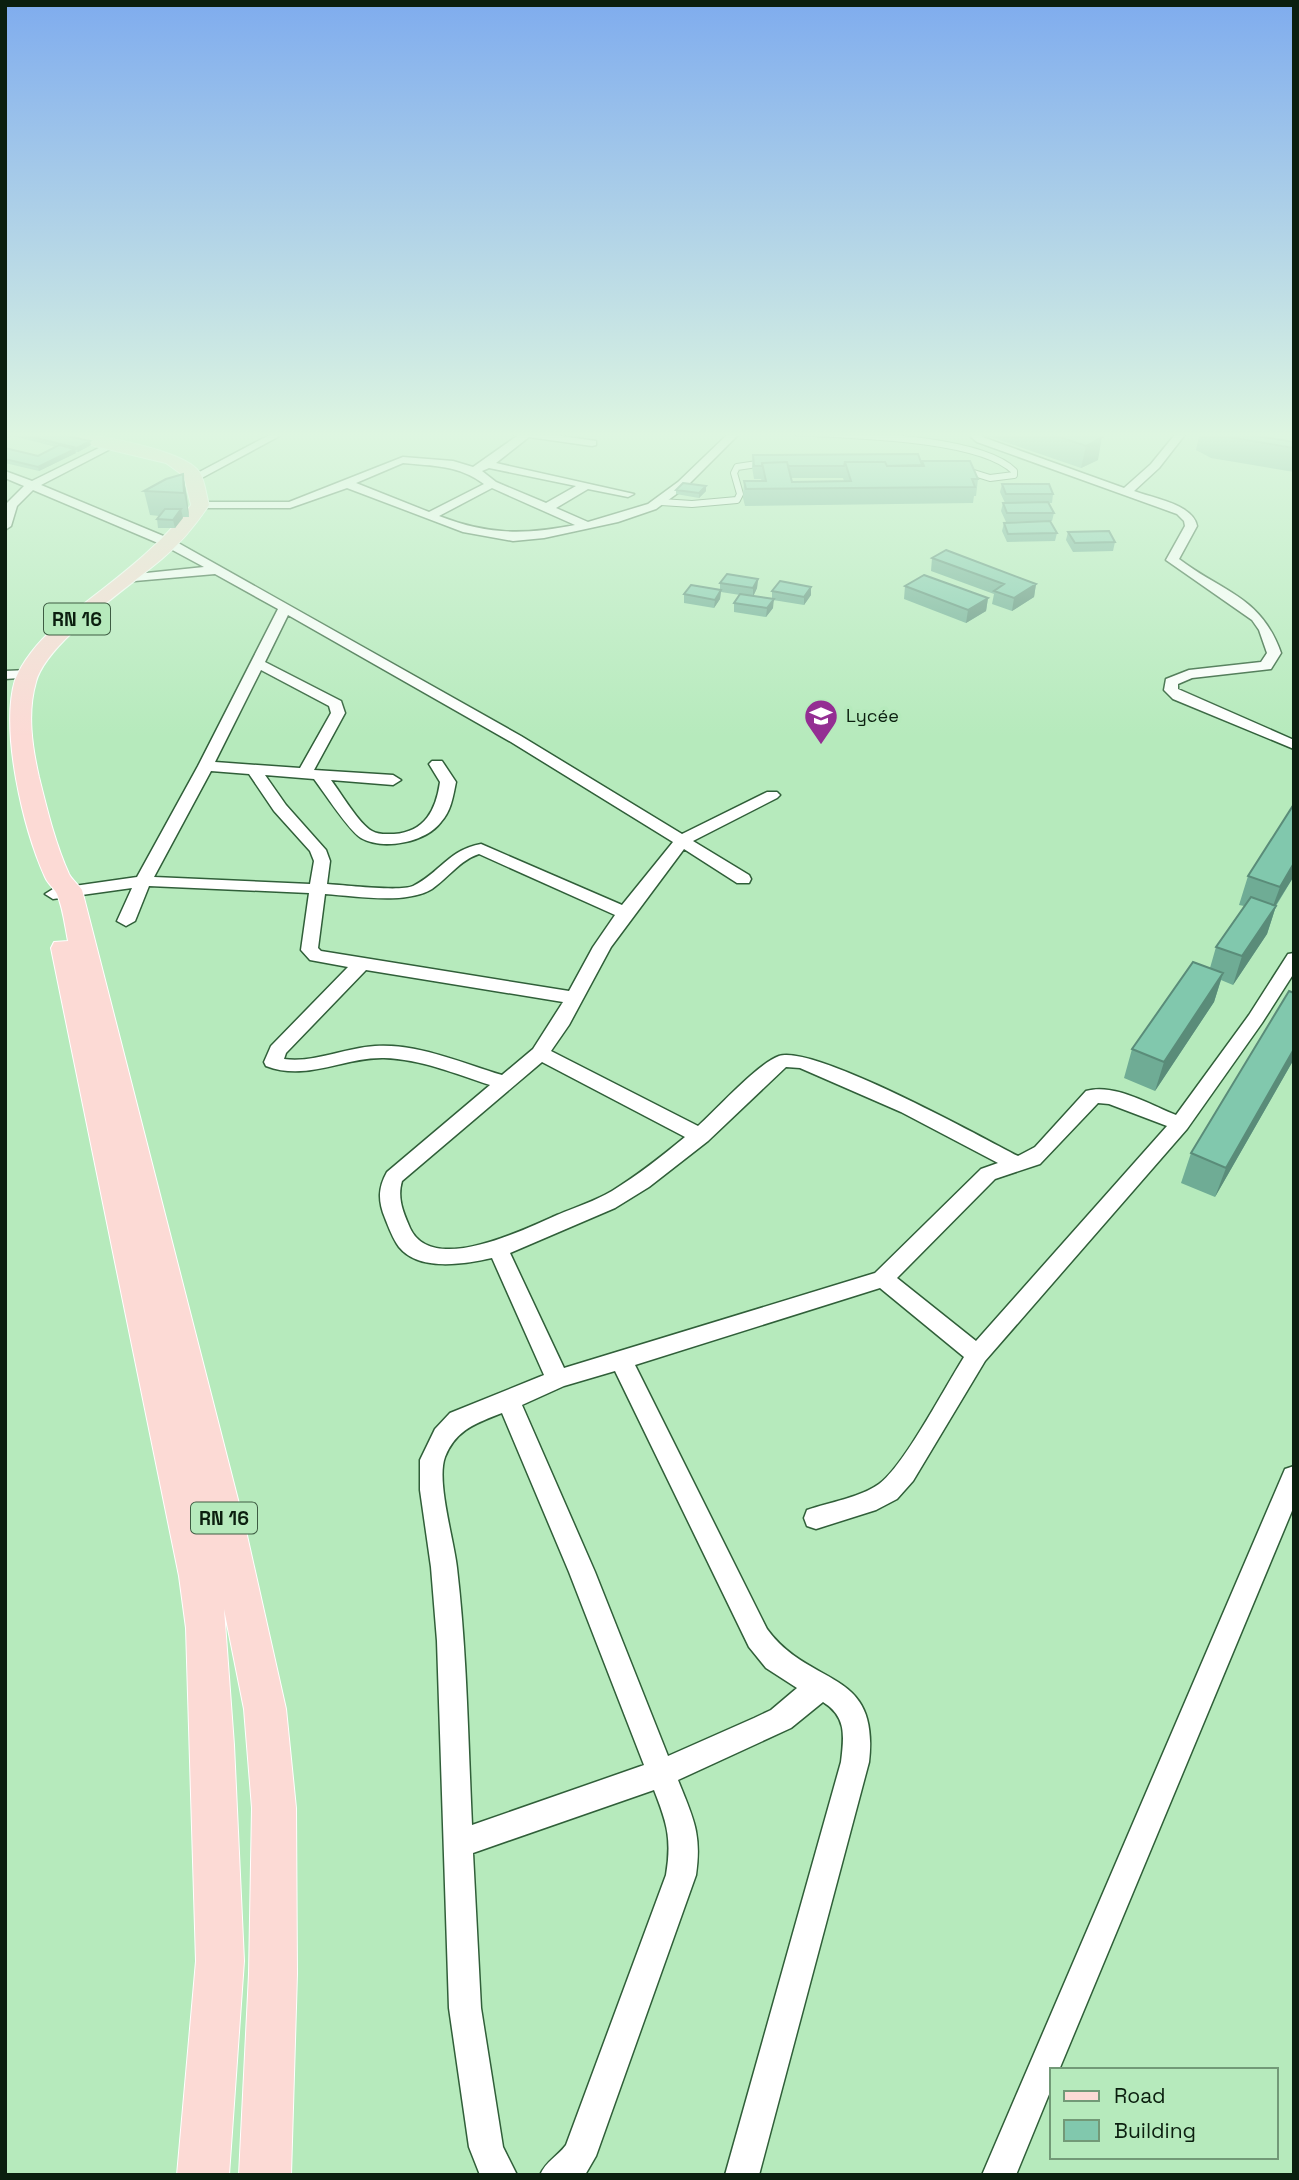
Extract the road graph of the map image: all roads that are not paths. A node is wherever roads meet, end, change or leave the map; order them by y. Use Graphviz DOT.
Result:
graph roads {
  1 [pos="150,534"];
  2 [pos="176,534"];
  3 [pos="488,534"];
  4 [pos="532,534"];
  5 [pos="1187,534"];
  6 [pos="169,542"];
  7 [pos="215,570"];
  8 [pos="127,579"];
  9 [pos="285,608"];
  10 [pos="257,663"];
  11 [pos="28,674"];
  12 [pos="5,675"];
  13 [pos="12,713"];
  14 [pos="1294,745"];
  15 [pos="437,764"];
  16 [pos="206,766"];
  17 [pos="253,769"];
  18 [pos="311,773"];
  19 [pos="393,779"];
  20 [pos="772,795"];
  21 [pos="683,840"];
  22 [pos="743,879"];
  23 [pos="143,881"];
  24 [pos="60,887"];
  25 [pos="317,889"];
  26 [pos="625,913"];
  27 [pos="126,921"];
  28 [pos="1294,958"];
  29 [pos="360,965"];
  30 [pos="575,998"];
  31 [pos="540,1053"];
  32 [pos="505,1083"];
  33 [pos="1180,1124"];
  34 [pos="701,1136"];
  35 [pos="1016,1164"];
  36 [pos="498,1249"];
  37 [pos="883,1279"];
  38 [pos="977,1355"];
  39 [pos="621,1360"];
  40 [pos="558,1379"];
  41 [pos="508,1400"];
  42 [pos="1294,1476"];
  43 [pos="816,1518"];
  44 [pos="821,1686"];
  45 [pos="661,1773"];
  46 [pos="458,1844"];
  47 [pos="203,2175"];
  48 [pos="265,2175"];
  49 [pos="500,2175"];
  50 [pos="557,2175"];
  51 [pos="742,2175"];
  52 [pos="999,2175"];
  1 -- 6 [label="street"];
  2 -- 6 [label="main road, RN 16"];
  3 -- 4 [label="street"];
  5 -- 14 [label="street"];
  6 -- 7 [label="street"];
  6 -- 8 [label="main road, RN 16"];
  7 -- 8 [label="street"];
  7 -- 9 [label="street"];
  8 -- 11 [label="main road, RN 16"];
  9 -- 10 [label="street"];
  9 -- 21 [label="street"];
  10 -- 16 [label="street"];
  10 -- 18 [label="street"];
  11 -- 12 [label="street"];
  11 -- 13 [label="main road, RN 16"];
  13 -- 24 [label="main road, RN 16"];
  15 -- 18 [label="street"];
  16 -- 17 [label="street"];
  16 -- 23 [label="street"];
  17 -- 18 [label="street"];
  17 -- 25 [label="street"];
  18 -- 19 [label="street"];
  20 -- 21 [label="street"];
  21 -- 22 [label="street"];
  21 -- 26 [label="street"];
  23 -- 24 [label="street"];
  23 -- 25 [label="street"];
  23 -- 27 [label="street"];
  24 -- 47 [label="main road, RN 16"];
  24 -- 48 [label="main road, RN 16"];
  25 -- 26 [label="street"];
  25 -- 29 [label="street"];
  26 -- 30 [label="street"];
  28 -- 33 [label="street"];
  29 -- 30 [label="street"];
  29 -- 32 [label="street"];
  30 -- 31 [label="street"];
  31 -- 32 [label="street"];
  31 -- 34 [label="street"];
  32 -- 36 [label="street"];
  33 -- 35 [label="street"];
  33 -- 38 [label="street"];
  34 -- 35 [label="street"];
  34 -- 36 [label="street"];
  35 -- 37 [label="street"];
  36 -- 40 [label="street"];
  37 -- 38 [label="street"];
  37 -- 39 [label="street"];
  38 -- 43 [label="street"];
  39 -- 40 [label="street"];
  39 -- 44 [label="street"];
  40 -- 41 [label="street"];
  41 -- 45 [label="street"];
  41 -- 46 [label="street"];
  42 -- 52 [label="street"];
  44 -- 45 [label="street"];
  44 -- 51 [label="street"];
  45 -- 46 [label="street"];
  45 -- 50 [label="street"];
  46 -- 49 [label="street"];
}
